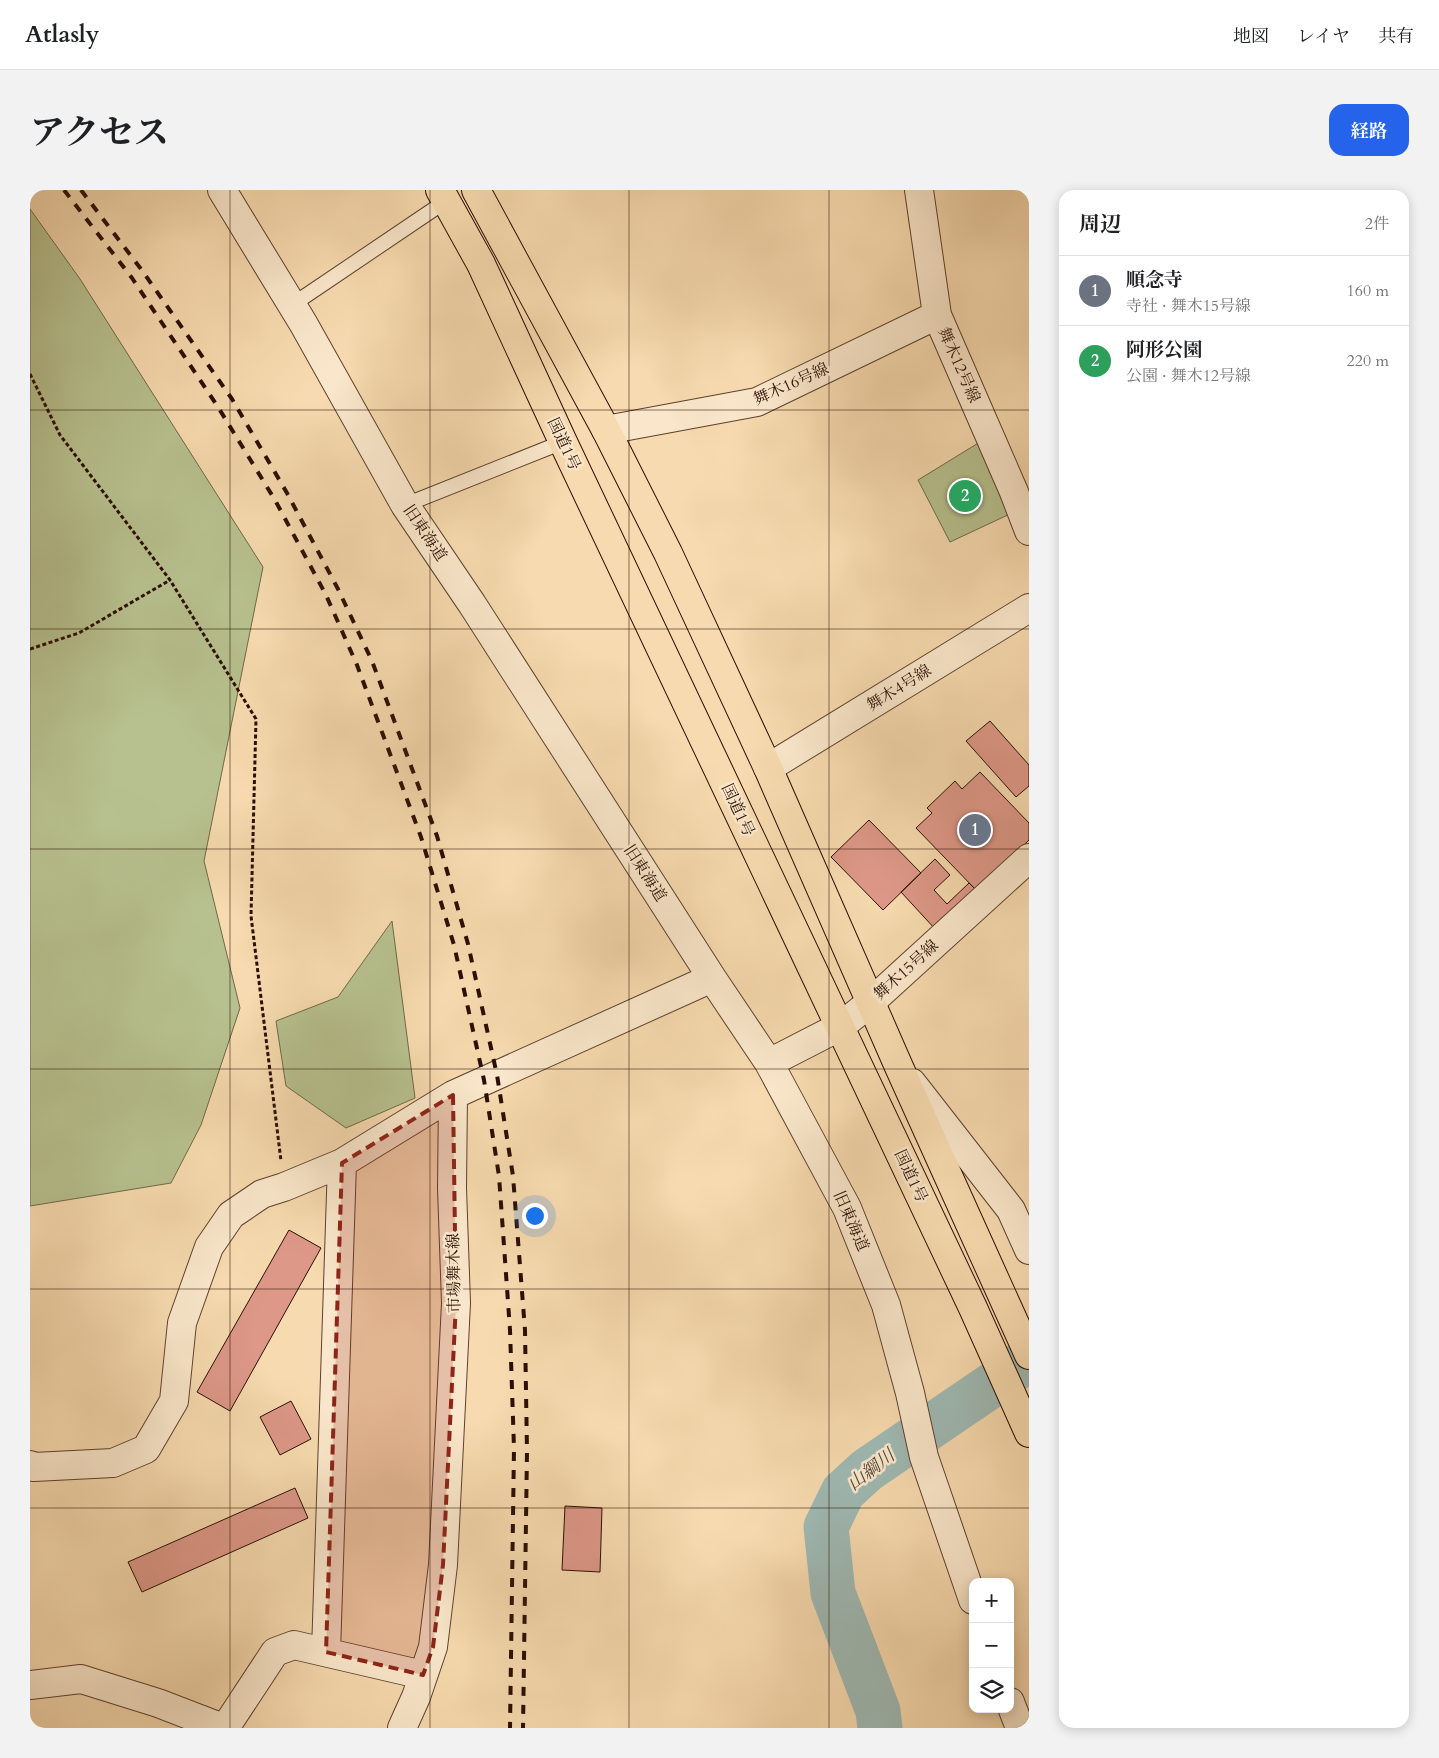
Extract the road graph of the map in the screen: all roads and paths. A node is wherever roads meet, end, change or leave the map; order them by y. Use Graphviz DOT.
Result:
graph roads {
  1 [pos="222,190"];
  2 [pos="476,190"];
  3 [pos="919,190"];
  4 [pos="443,195"];
  5 [pos="292,305"];
  6 [pos="937,315"];
  7 [pos="30,374"];
  8 [pos="606,430"];
  9 [pos="563,442"];
  10 [pos="405,505"];
  11 [pos="1029,531"];
  12 [pos="170,580"];
  13 [pos="1029,608"];
  14 [pos="30,649"];
  15 [pos="768,768"];
  16 [pos="1029,858"];
  17 [pos="712,978"];
  18 [pos="872,1002"];
  19 [pos="841,1026"];
  20 [pos="769,1062"];
  21 [pos="899,1066"];
  22 [pos="453,1095"];
  23 [pos="342,1163"];
  24 [pos="284,1187"];
  25 [pos="1029,1250"];
  26 [pos="1029,1354"];
  27 [pos="1027,1429"];
  28 [pos="30,1466"];
  29 [pos="969,1588"];
  30 [pos="326,1652"];
  31 [pos="423,1675"];
  32 [pos="30,1686"];
  33 [pos="1014,1712"];
  34 [pos="224,1728"];
  35 [pos="402,1728"];
  36 [pos="1020,1728"];
  1 -- 5 [label="street, 旧東海道"];
  2 -- 8 [label="highway, 国道1号"];
  3 -- 6 [label="street, 舞木12号線"];
  4 -- 5 [label="lane"];
  4 -- 9 [label="highway, 国道1号"];
  5 -- 10 [label="street, 旧東海道"];
  6 -- 8 [label="street, 舞木16号線"];
  6 -- 11 [label="street, 舞木12号線"];
  7 -- 12 [label="path"];
  8 -- 15 [label="highway, 国道1号"];
  9 -- 10 [label="lane"];
  9 -- 19 [label="highway, 国道1号"];
  10 -- 17 [label="street, 旧東海道"];
  12 -- 14 [label="path"];
  12 -- 24 [label="path"];
  13 -- 15 [label="street, 舞木4号線"];
  15 -- 18 [label="highway, 国道1号"];
  16 -- 18 [label="street, 舞木15号線"];
  17 -- 20 [label="street, 旧東海道"];
  17 -- 22 [label="street"];
  18 -- 19 [label="street, 舞木15号線"];
  18 -- 21 [label="highway, 国道1号"];
  19 -- 20 [label="street, 舞木15号線"];
  19 -- 27 [label="highway, 国道1号"];
  20 -- 29 [label="street, 旧東海道"];
  21 -- 25 [label="street"];
  21 -- 26 [label="highway, 国道1号"];
  22 -- 23 [label="street"];
  22 -- 31 [label="street, 市場舞木線"];
  23 -- 24 [label="street"];
  23 -- 30 [label="street"];
  24 -- 28 [label="street"];
  30 -- 31 [label="street"];
  30 -- 34 [label="street"];
  31 -- 35 [label="street, 市場舞木線"];
  32 -- 34 [label="street"];
  33 -- 36 [label="street"];
}
